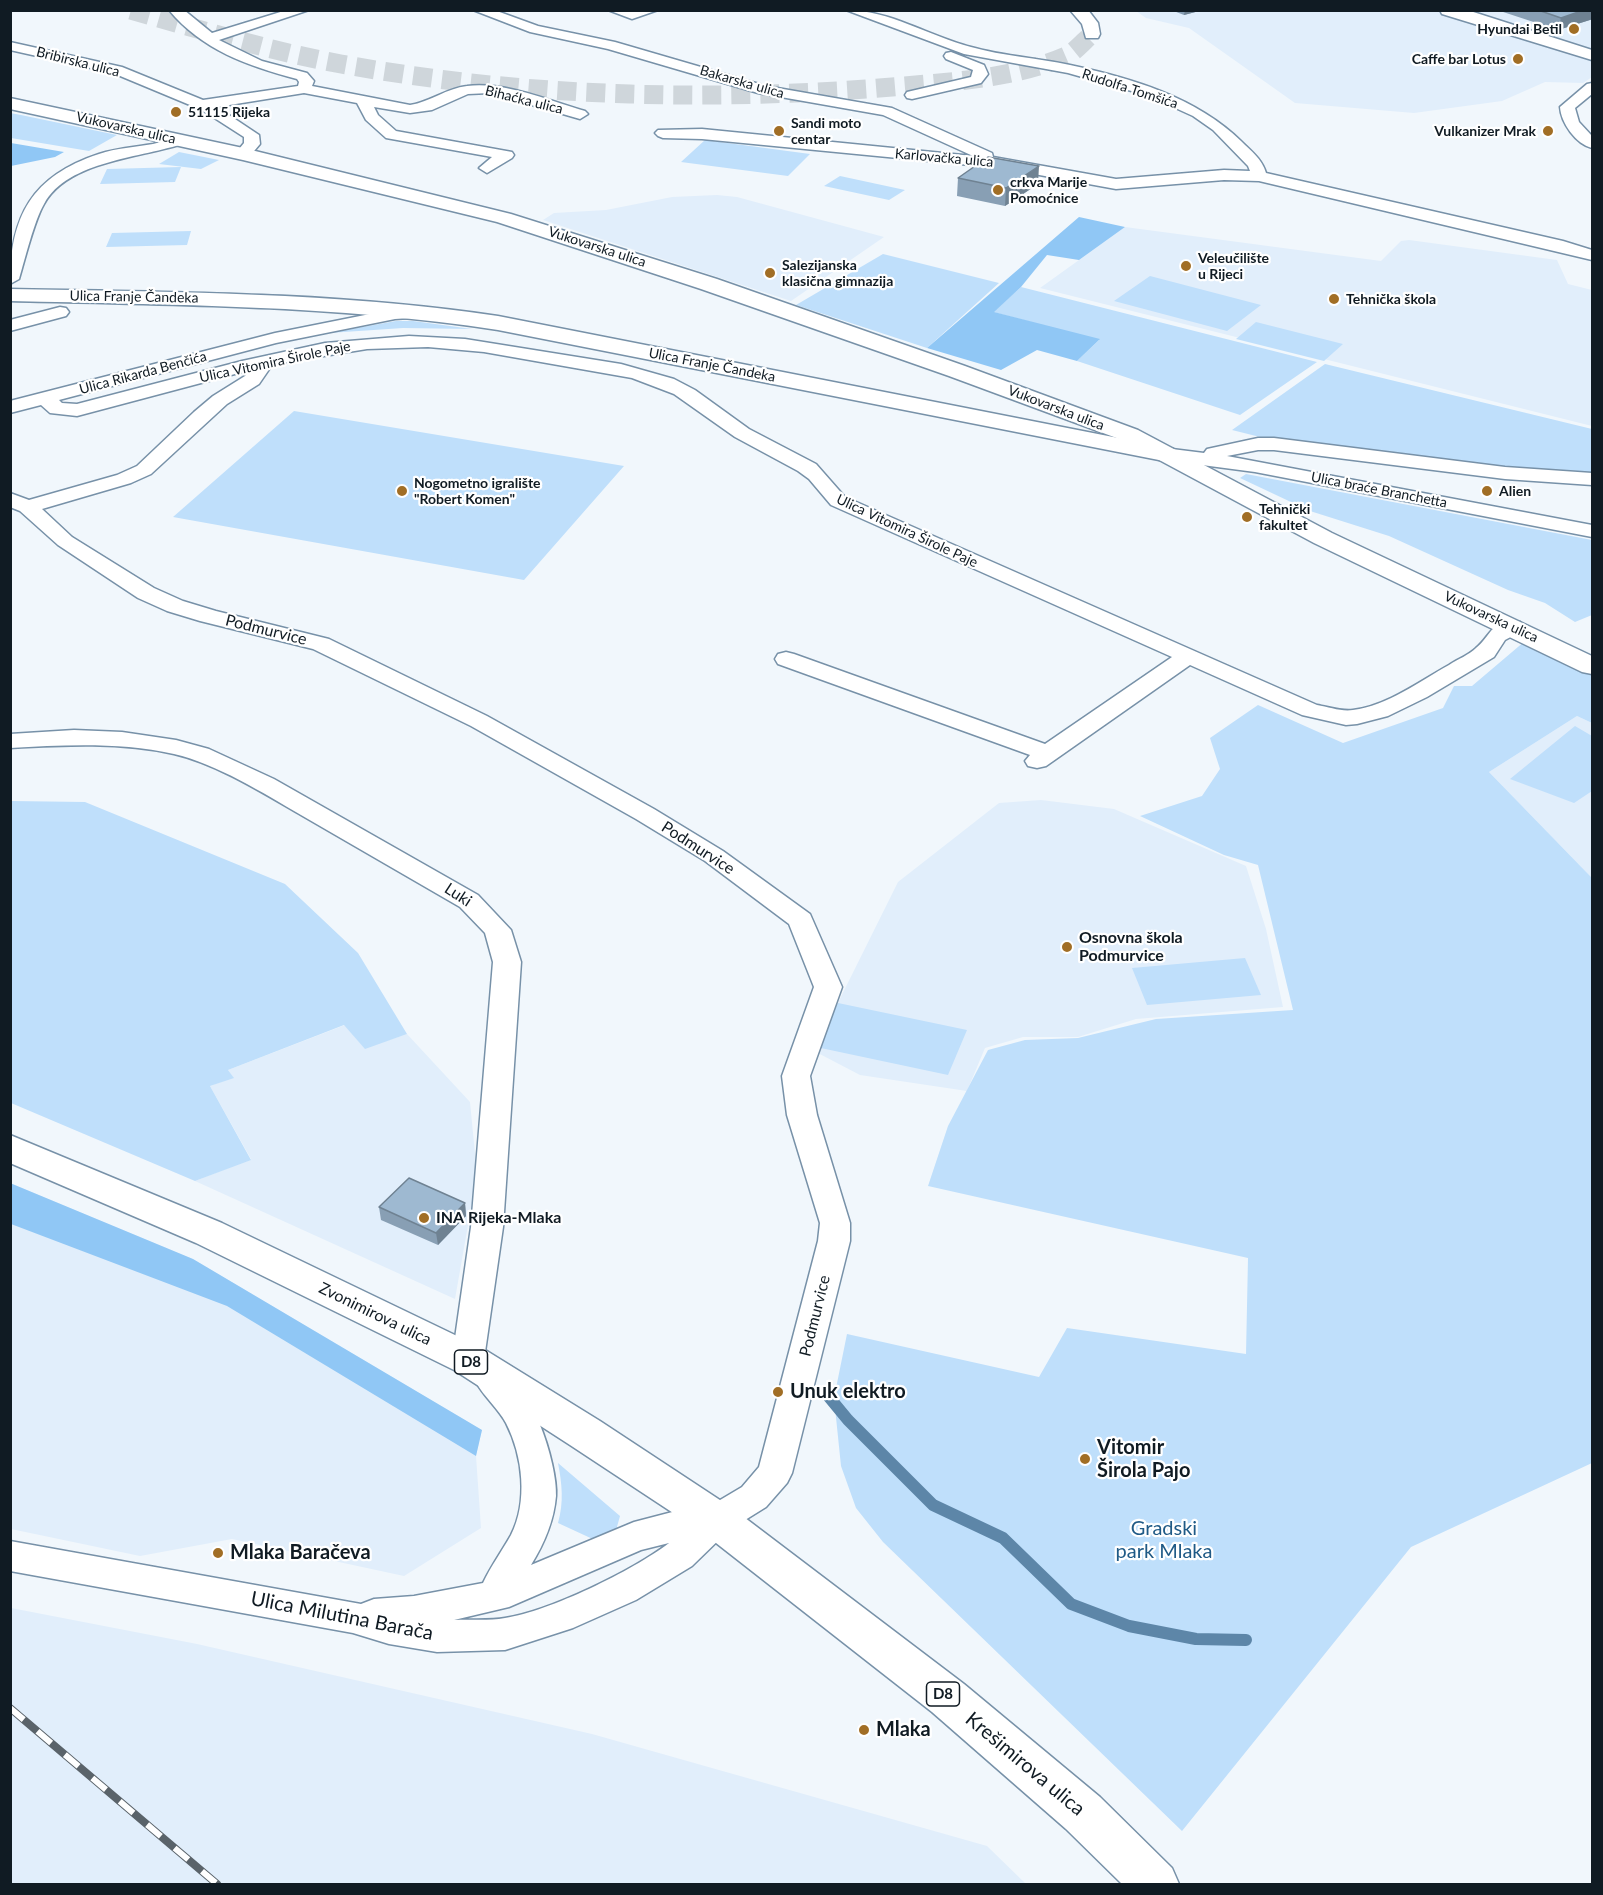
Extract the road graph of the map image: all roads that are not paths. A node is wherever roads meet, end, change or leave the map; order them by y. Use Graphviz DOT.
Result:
graph roads {
  1 [pos="175,10"];
  2 [pos="303,10"];
  3 [pos="614,10"];
  4 [pos="652,10"];
  5 [pos="852,10"];
  6 [pos="1078,10"];
  7 [pos="1448,10"];
  8 [pos="489,12"];
  9 [pos="1092,34"];
  10 [pos="929,36"];
  11 [pos="208,39"];
  12 [pos="10,46"];
  13 [pos="1593,55"];
  14 [pos="1593,87"];
  15 [pos="304,89"];
  16 [pos="912,95"];
  17 [pos="364,102"];
  18 [pos="10,103"];
  19 [pos="200,105"];
  20 [pos="580,114"];
  21 [pos="663,133"];
  22 [pos="180,140"];
  23 [pos="1593,143"];
  24 [pos="243,154"];
  25 [pos="1001,164"];
  26 [pos="487,168"];
  27 [pos="1258,176"];
  28 [pos="1593,255"];
  29 [pos="10,279"];
  30 [pos="10,295"];
  31 [pos="257,299"];
  32 [pos="329,302"];
  33 [pos="60,312"];
  34 [pos="430,312"];
  35 [pos="10,326"];
  36 [pos="326,329"];
  37 [pos="274,338"];
  38 [pos="258,363"];
  39 [pos="45,398"];
  40 [pos="10,407"];
  41 [pos="1274,444"];
  42 [pos="1164,453"];
  43 [pos="1284,472"];
  44 [pos="1593,479"];
  45 [pos="19,503"];
  46 [pos="1593,531"];
  47 [pos="1512,627"];
  48 [pos="1188,656"];
  49 [pos="786,659"];
  50 [pos="1593,666"];
  51 [pos="10,741"];
  52 [pos="10,1148"];
  53 [pos="473,1363"];
  54 [pos="717,1520"];
  55 [pos="10,1556"];
  56 [pos="496,1596"];
  57 [pos="353,1617"];
  58 [pos="1155,1884"];
  1 -- 11 [label="street"];
  2 -- 11 [label="street"];
  3 -- 4 [label="street"];
  5 -- 10 [label="street, Rudolfa Tomšića"];
  6 -- 9 [label="main road"];
  7 -- 13 [label="main road"];
  8 -- 25 [label="street, Bakarska ulica"];
  10 -- 16 [label="street"];
  10 -- 27 [label="street, Rudolfa Tomšića"];
  11 -- 15 [label="street"];
  12 -- 19 [label="street, Bribirska ulica"];
  14 -- 23 [label="street"];
  15 -- 17 [label="street, Bihaćka ulica"];
  15 -- 19 [label="street, Bihaćka ulica"];
  17 -- 20 [label="street, Bihaćka ulica"];
  17 -- 26 [label="street"];
  18 -- 22 [label="main road, Vukovarska ulica"];
  19 -- 24 [label="street, Bribirska ulica"];
  21 -- 25 [label="street, Karlovačka ulica"];
  22 -- 24 [label="main road, Vukovarska ulica"];
  22 -- 29 [label="street"];
  24 -- 42 [label="main road, Vukovarska ulica"];
  25 -- 27 [label="street, Karlovačka ulica"];
  27 -- 28 [label="street"];
  30 -- 31 [label="main road, Ulica Franje Čandeka"];
  31 -- 32 [label="main road, Ulica Franje Čandeka"];
  31 -- 37 [label="street, Ulica Franje Čandeka"];
  32 -- 34 [label="main road, Ulica Franje Čandeka"];
  32 -- 36 [label="street"];
  33 -- 35 [label="street"];
  34 -- 36 [label="street, Ulica Rikarda Benčića"];
  34 -- 42 [label="main road, Ulica Franje Čandeka"];
  36 -- 37 [label="street, Ulica Rikarda Benčića"];
  37 -- 39 [label="street, Ulica Rikarda Benčića"];
  38 -- 39 [label="street, Ulica Vitomira Širole Paje"];
  38 -- 45 [label="street"];
  38 -- 48 [label="street, Ulica Vitomira Širole Paje"];
  39 -- 40 [label="street, Ulica Rikarda Benčića"];
  41 -- 42 [label="street, Vukovarska ulica"];
  41 -- 43 [label="street"];
  41 -- 44 [label="street, Vukovarska ulica"];
  42 -- 43 [label="street, Ulica braće Branchetta"];
  42 -- 47 [label="main road, Vukovarska ulica"];
  43 -- 46 [label="street, Ulica braće Branchetta"];
  45 -- 54 [label="street, Podmurvice"];
  47 -- 48 [label="street, Ulica Vitomira Širole Paje"];
  47 -- 50 [label="main road, Vukovarska ulica"];
  48 -- 49 [label="street"];
  51 -- 53 [label="street, Luki"];
  52 -- 53 [label="main road, Zvonimirova ulica / D8"];
  53 -- 54 [label="main road, Zvonimirova ulica / D8"];
  53 -- 56 [label="street"];
  54 -- 56 [label="street"];
  54 -- 57 [label="street, Ulica Milutina Barača"];
  54 -- 58 [label="main road, Krešimirova ulica / D8"];
  55 -- 57 [label="street, Ulica Milutina Barača"];
  56 -- 57 [label="street"];
}
